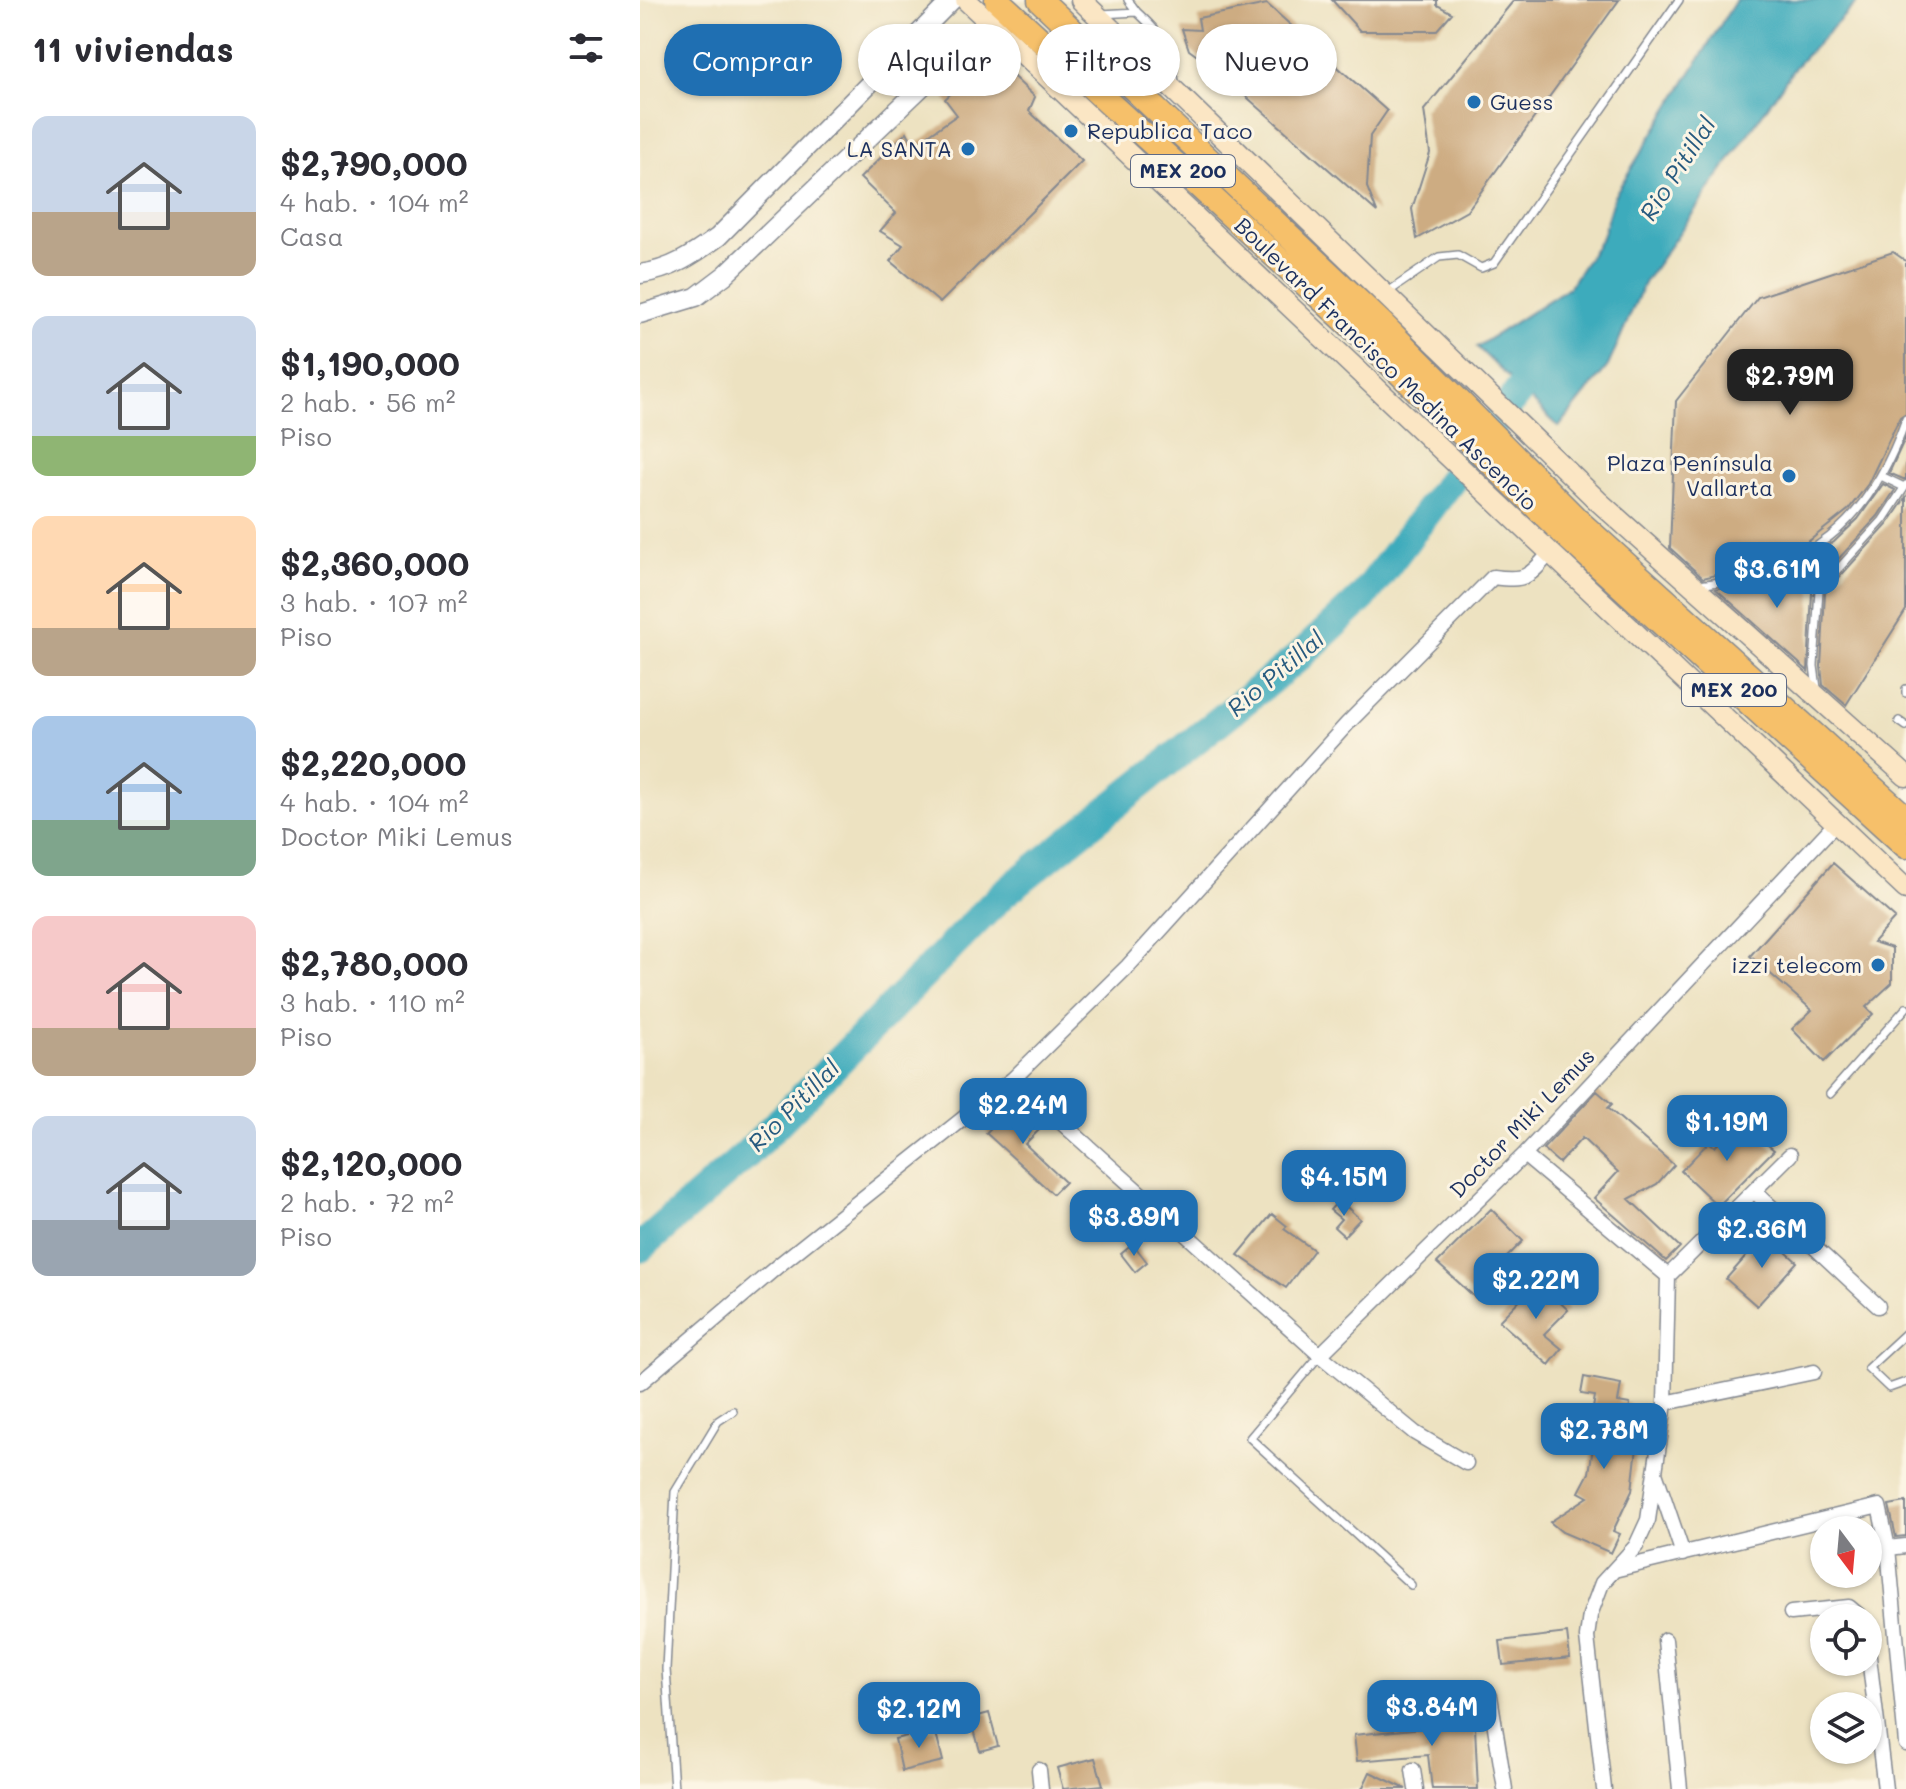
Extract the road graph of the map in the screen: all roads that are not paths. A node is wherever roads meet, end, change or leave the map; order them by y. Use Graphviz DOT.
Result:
graph roads {
  1 [pos="952,0"];
  2 [pos="966,0"];
  3 [pos="1040,0"];
  4 [pos="1081,0"];
  5 [pos="1128,0"];
  6 [pos="1679,0"];
  7 [pos="1001,7"];
  8 [pos="1137,12"];
  9 [pos="1096,15"];
  10 [pos="1105,24"];
  11 [pos="1150,24"];
  12 [pos="1180,96"];
  13 [pos="640,274"];
  14 [pos="1384,295"];
  15 [pos="640,314"];
  16 [pos="1381,323"];
  17 [pos="1906,419"];
  18 [pos="1881,476"];
  19 [pos="1905,486"];
  20 [pos="1571,527"];
  21 [pos="1547,552"];
  22 [pos="1785,566"];
  23 [pos="1690,586"];
  24 [pos="1819,590"];
  25 [pos="1817,694"];
  26 [pos="1906,776"];
  27 [pos="1906,818"];
  28 [pos="1835,824"];
  29 [pos="1906,846"];
  30 [pos="1906,889"];
  31 [pos="1906,1008"];
  32 [pos="1013,1079"];
  33 [pos="1830,1094"];
  34 [pos="1524,1155"];
  35 [pos="1790,1155"];
  36 [pos="1755,1192"];
  37 [pos="1668,1276"];
  38 [pos="1878,1306"];
  39 [pos="1906,1333"];
  40 [pos="1320,1355"];
  41 [pos="1814,1372"];
  42 [pos="1906,1382"];
  43 [pos="640,1383"];
  44 [pos="1665,1403"];
  45 [pos="733,1411"];
  46 [pos="1466,1463"];
  47 [pos="1655,1472"];
  48 [pos="1906,1546"];
  49 [pos="1888,1548"];
  50 [pos="1683,1554"];
  51 [pos="1617,1569"];
  52 [pos="1411,1585"];
  53 [pos="1810,1611"];
  54 [pos="1791,1613"];
  55 [pos="1665,1640"];
  56 [pos="1871,1676"];
  57 [pos="1490,1696"];
  58 [pos="1906,1744"];
  59 [pos="1039,1770"];
  60 [pos="1413,1770"];
  61 [pos="674,1789"];
  62 [pos="1041,1789"];
  63 [pos="1416,1789"];
  64 [pos="1505,1789"];
  65 [pos="1604,1789"];
  66 [pos="1680,1789"];
  67 [pos="1885,1789"];
  1 -- 13 [label="street"];
  2 -- 7 [label="main road"];
  3 -- 16 [label="highway, Boulevard Francisco Medina Ascencio / MEX 200"];
  4 -- 9 [label="main road"];
  5 -- 8 [label="lane"];
  6 -- 14 [label="lane"];
  7 -- 15 [label="street"];
  7 -- 16 [label="highway, Boulevard Francisco Medina Ascencio / MEX 200"];
  7 -- 21 [label="main road"];
  8 -- 9 [label="lane"];
  8 -- 11 [label="lane"];
  9 -- 10 [label="main road"];
  12 -- 14 [label="main road"];
  14 -- 16 [label="main road"];
  16 -- 20 [label="highway, Boulevard Francisco Medina Ascencio / MEX 200"];
  16 -- 23 [label="main road"];
  17 -- 18 [label="lane"];
  18 -- 19 [label="lane"];
  18 -- 22 [label="lane"];
  19 -- 24 [label="lane"];
  20 -- 27 [label="highway, MEX 200"];
  20 -- 29 [label="highway, MEX 200"];
  21 -- 28 [label="main road"];
  21 -- 32 [label="street"];
  22 -- 23 [label="lane"];
  22 -- 24 [label="lane"];
  23 -- 25 [label="main road"];
  24 -- 25 [label="lane"];
  25 -- 26 [label="main road"];
  28 -- 30 [label="main road"];
  28 -- 34 [label="street, Doctor Miki Lemus"];
  31 -- 33 [label="lane"];
  32 -- 40 [label="street"];
  32 -- 43 [label="street"];
  34 -- 37 [label="street"];
  34 -- 40 [label="street, Doctor Miki Lemus"];
  35 -- 36 [label="street"];
  36 -- 37 [label="street"];
  36 -- 38 [label="street"];
  37 -- 44 [label="street"];
  39 -- 42 [label="lane"];
  40 -- 46 [label="street"];
  40 -- 52 [label="lane"];
  41 -- 44 [label="street"];
  44 -- 47 [label="street"];
  45 -- 61 [label="lane"];
  47 -- 50 [label="street"];
  47 -- 51 [label="street"];
  48 -- 49 [label="street"];
  49 -- 50 [label="street"];
  49 -- 58 [label="street"];
  50 -- 51 [label="street"];
  51 -- 65 [label="street"];
  53 -- 54 [label="street"];
  55 -- 66 [label="street"];
  56 -- 67 [label="street"];
  57 -- 64 [label="street"];
  59 -- 62 [label="street"];
  60 -- 63 [label="street"];
}
